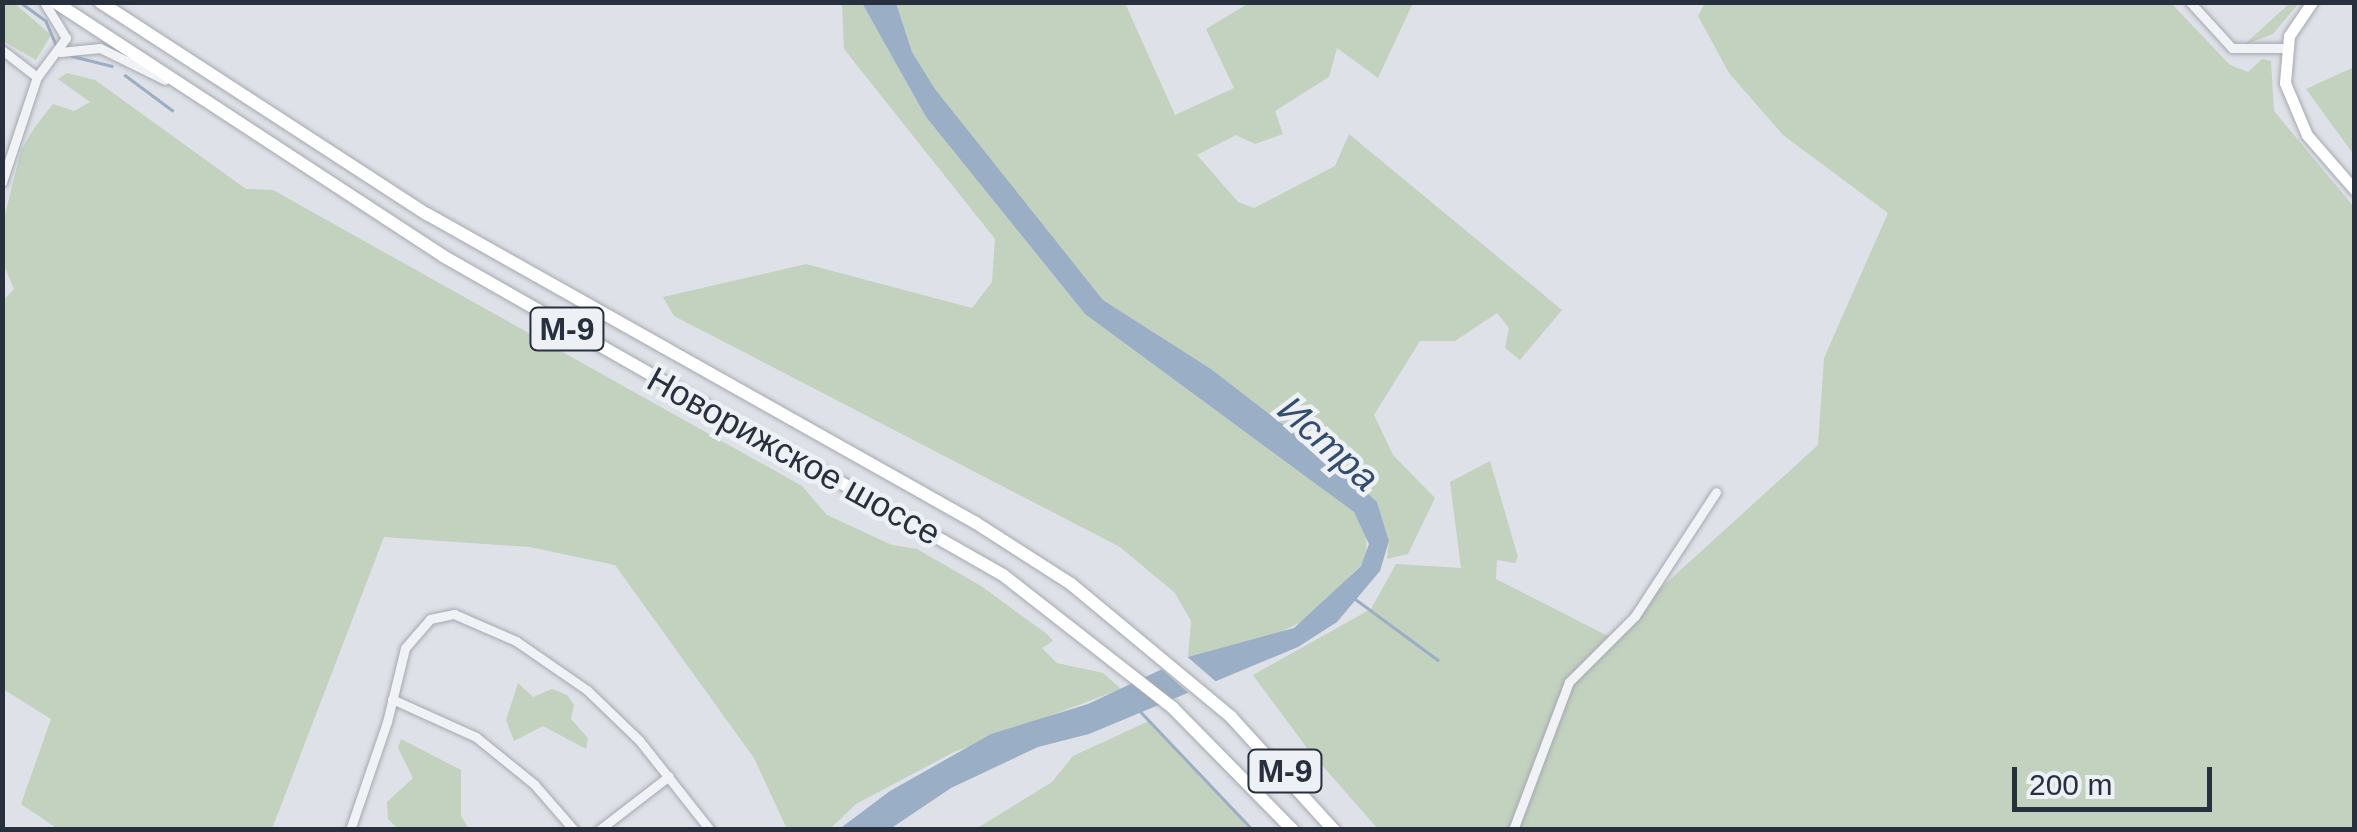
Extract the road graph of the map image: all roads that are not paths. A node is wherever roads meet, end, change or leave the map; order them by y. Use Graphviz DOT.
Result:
graph roads {
  1 [pos="44,2"];
  2 [pos="55,2"];
  3 [pos="100,2"];
  4 [pos="2190,2"];
  5 [pos="2312,2"];
  6 [pos="2286,48"];
  7 [pos="2,50"];
  8 [pos="58,54"];
  9 [pos="38,77"];
  10 [pos="174,85"];
  11 [pos="2,182"];
  12 [pos="2354,189"];
  13 [pos="1716,492"];
  14 [pos="392,699"];
  15 [pos="669,776"];
  16 [pos="350,830"];
  17 [pos="574,830"];
  18 [pos="599,830"];
  19 [pos="710,830"];
  20 [pos="1292,830"];
  21 [pos="1334,830"];
  22 [pos="1513,830"];
  1 -- 8 [label="street"];
  2 -- 10 [label="highway, Новорижское шоссе / М-9"];
  3 -- 21 [label="highway, Новорижское шоссе / М-9"];
  4 -- 6 [label="street"];
  5 -- 6 [label="main road"];
  6 -- 12 [label="main road"];
  7 -- 9 [label="street"];
  8 -- 9 [label="street"];
  8 -- 10 [label="street"];
  9 -- 11 [label="street"];
  10 -- 20 [label="highway, Новорижское шоссе / М-9"];
  13 -- 22 [label="street"];
  14 -- 15 [label="street"];
  14 -- 16 [label="street"];
  14 -- 17 [label="street"];
  15 -- 18 [label="street"];
  15 -- 19 [label="street"];
}
